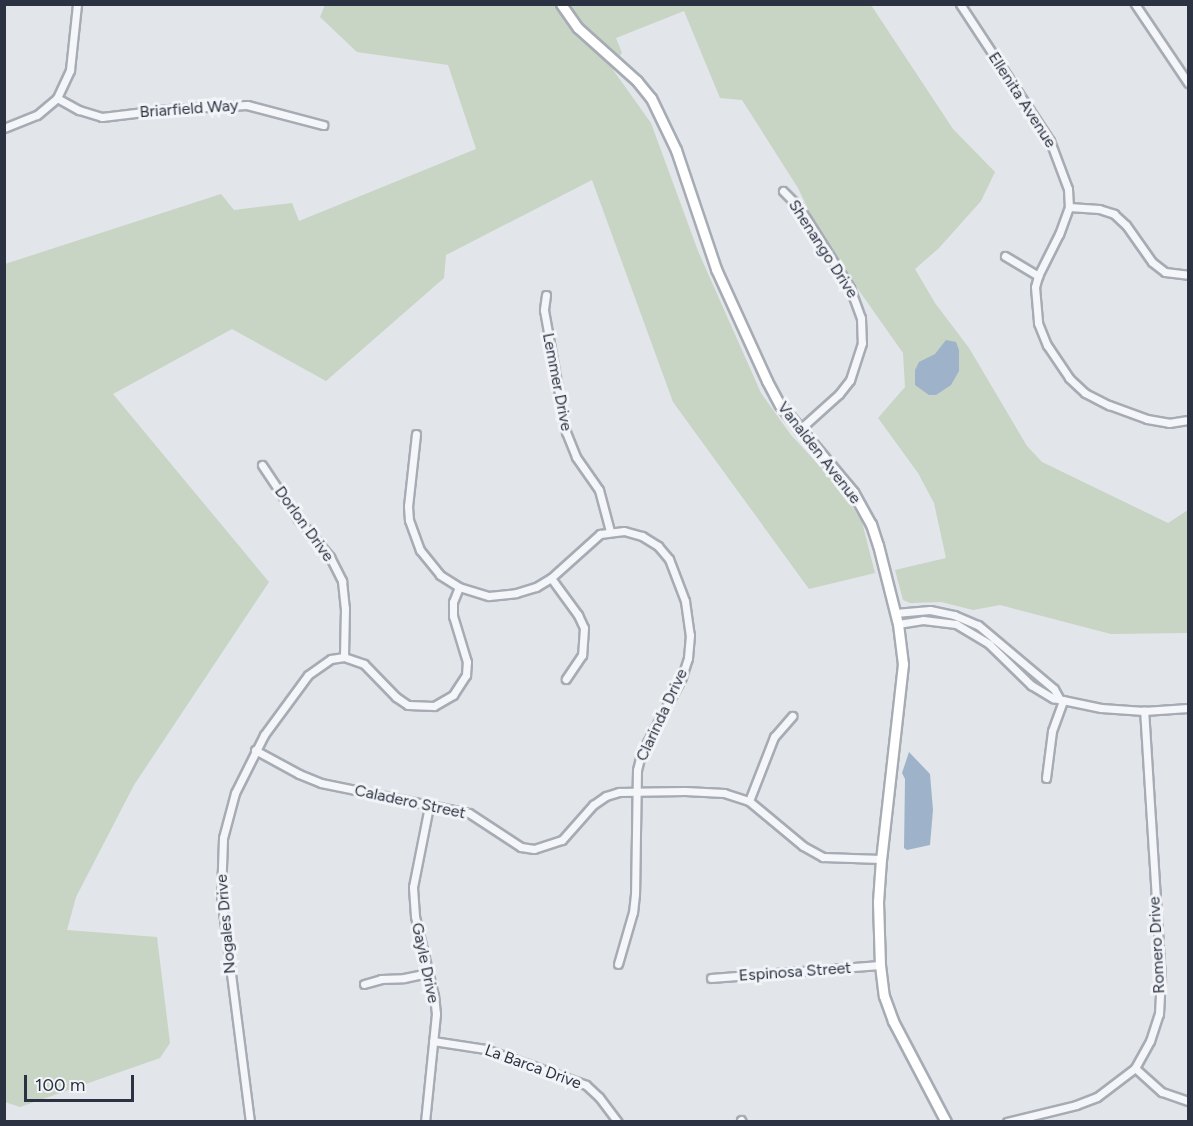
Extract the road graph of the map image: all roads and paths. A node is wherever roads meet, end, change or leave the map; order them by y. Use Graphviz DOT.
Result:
graph roads {
  1 [pos="77,4"];
  2 [pos="561,4"];
  3 [pos="960,4"];
  4 [pos="1135,4"];
  5 [pos="1188,83"];
  6 [pos="57,98"];
  7 [pos="323,125"];
  8 [pos="4,128"];
  9 [pos="783,191"];
  10 [pos="1069,207"];
  11 [pos="1005,256"];
  12 [pos="1188,274"];
  13 [pos="1038,276"];
  14 [pos="546,295"];
  15 [pos="1188,420"];
  16 [pos="799,430"];
  17 [pos="416,434"];
  18 [pos="262,465"];
  19 [pos="610,531"];
  20 [pos="551,578"];
  21 [pos="459,587"];
  22 [pos="895,613"];
  23 [pos="898,624"];
  24 [pos="344,657"];
  25 [pos="566,679"];
  26 [pos="1061,699"];
  27 [pos="1188,708"];
  28 [pos="1144,711"];
  29 [pos="792,716"];
  30 [pos="255,750"];
  31 [pos="1046,778"];
  32 [pos="637,792"];
  33 [pos="749,801"];
  34 [pos="429,806"];
  35 [pos="881,860"];
  36 [pos="618,964"];
  37 [pos="880,965"];
  38 [pos="429,973"];
  39 [pos="711,978"];
  40 [pos="364,984"];
  41 [pos="433,1041"];
  42 [pos="1135,1068"];
  43 [pos="1188,1101"];
  44 [pos="250,1122"];
  45 [pos="425,1122"];
  46 [pos="618,1122"];
  47 [pos="946,1122"];
  48 [pos="1006,1122"];
  1 -- 6 [label="street"];
  2 -- 16 [label="main road, Vanalden Avenue"];
  3 -- 10 [label="street, Ellenita Avenue"];
  4 -- 5 [label="street"];
  6 -- 7 [label="street, Briarfield Way"];
  6 -- 8 [label="street"];
  9 -- 16 [label="street, Shenango Drive"];
  10 -- 12 [label="street"];
  10 -- 13 [label="street"];
  11 -- 13 [label="street"];
  13 -- 15 [label="street"];
  14 -- 19 [label="street, Lemmer Drive"];
  16 -- 22 [label="main road, Vanalden Avenue"];
  17 -- 21 [label="street"];
  18 -- 24 [label="street, Dorlon Drive"];
  19 -- 20 [label="street"];
  19 -- 32 [label="street, Clarinda Drive"];
  20 -- 21 [label="street"];
  20 -- 25 [label="street"];
  21 -- 24 [label="street"];
  22 -- 23 [label="main road, Vanalden Avenue"];
  22 -- 26 [label="street"];
  23 -- 26 [label="street"];
  23 -- 35 [label="main road, Vanalden Avenue"];
  24 -- 30 [label="street, Nogales Drive"];
  26 -- 28 [label="street"];
  26 -- 31 [label="street"];
  27 -- 28 [label="street"];
  28 -- 42 [label="street, Romero Drive"];
  29 -- 33 [label="street"];
  30 -- 34 [label="street, Caladero Street"];
  30 -- 44 [label="street, Nogales Drive"];
  32 -- 33 [label="street, Caladero Street"];
  32 -- 34 [label="street, Caladero Street"];
  32 -- 36 [label="street, Clarinda Drive"];
  33 -- 35 [label="street, Caladero Street"];
  34 -- 38 [label="street, Gayle Drive"];
  35 -- 37 [label="main road, Vanalden Avenue"];
  37 -- 39 [label="street, Espinosa Street"];
  37 -- 47 [label="main road, Vanalden Avenue"];
  38 -- 40 [label="street"];
  38 -- 41 [label="street, Gayle Drive"];
  41 -- 45 [label="street, Gayle Drive"];
  41 -- 46 [label="street, La Barca Drive"];
  42 -- 43 [label="street"];
  42 -- 48 [label="street, Romero Drive"];
}
